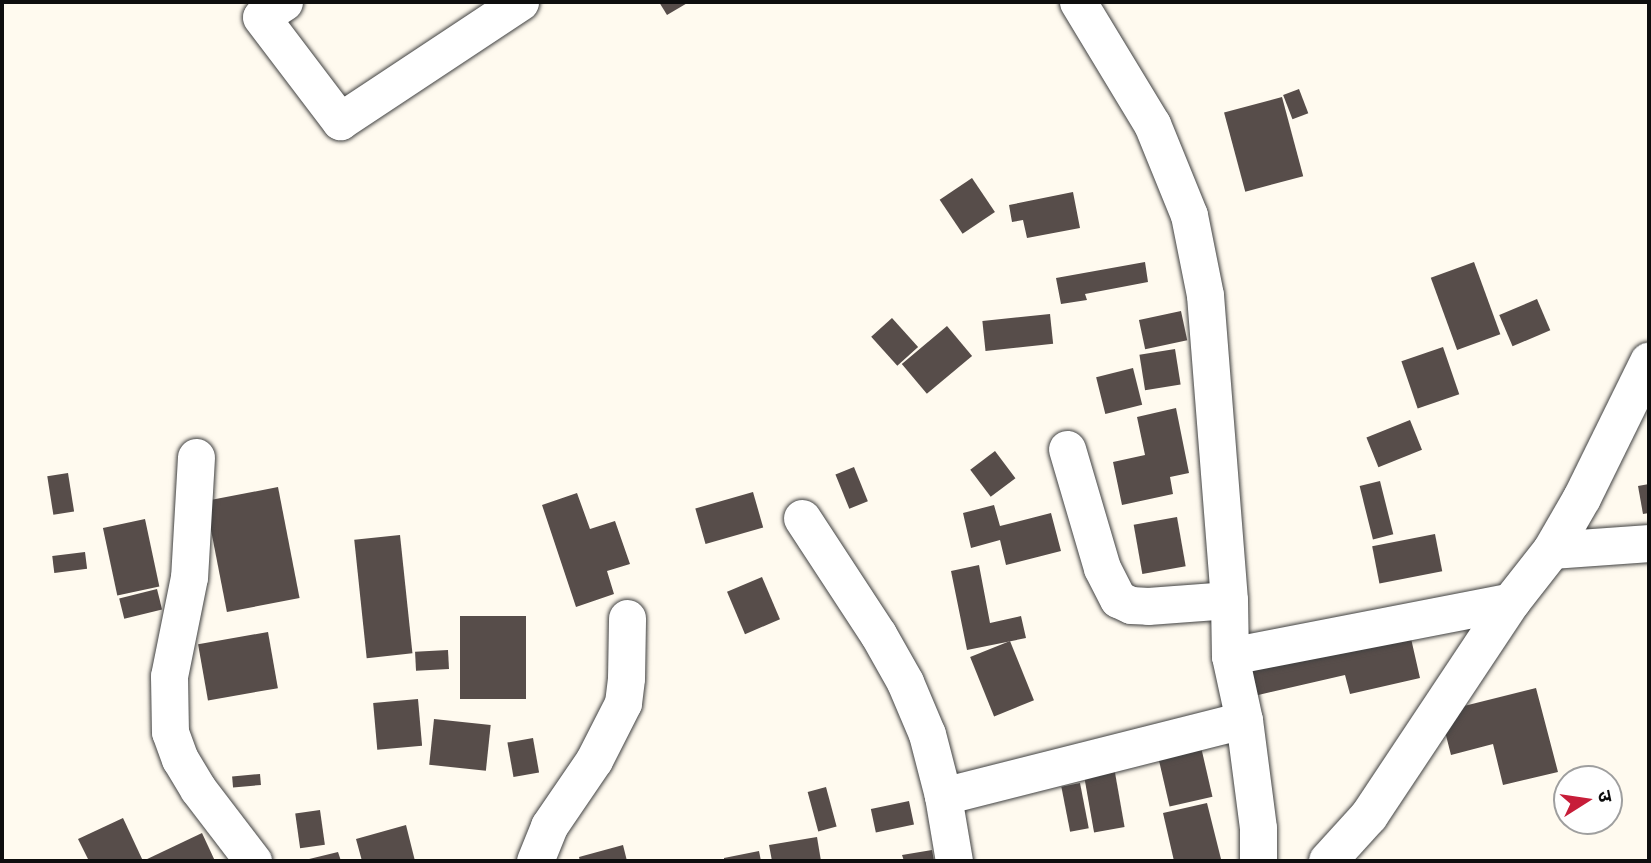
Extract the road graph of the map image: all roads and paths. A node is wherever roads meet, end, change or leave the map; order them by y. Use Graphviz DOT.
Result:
graph roads {
  1 [pos="284,2"];
  2 [pos="520,2"];
  3 [pos="1078,2"];
  4 [pos="1649,362"];
  5 [pos="1068,449"];
  6 [pos="196,457"];
  7 [pos="802,518"];
  8 [pos="1649,543"];
  9 [pos="1552,550"];
  10 [pos="1229,600"];
  11 [pos="1512,601"];
  12 [pos="627,618"];
  13 [pos="1230,656"];
  14 [pos="1244,720"];
  15 [pos="943,796"];
  16 [pos="253,861"];
  17 [pos="535,861"];
  18 [pos="954,861"];
  19 [pos="1258,861"];
  20 [pos="1328,861"];
  1 -- 2 [label="street"];
  3 -- 10 [label="street"];
  4 -- 9 [label="street"];
  5 -- 10 [label="street"];
  6 -- 16 [label="street"];
  7 -- 15 [label="street"];
  8 -- 9 [label="street"];
  9 -- 11 [label="street"];
  10 -- 13 [label="street"];
  11 -- 13 [label="street"];
  11 -- 20 [label="street"];
  12 -- 17 [label="street"];
  13 -- 14 [label="street"];
  14 -- 15 [label="street"];
  14 -- 19 [label="street"];
  15 -- 18 [label="street"];
}
